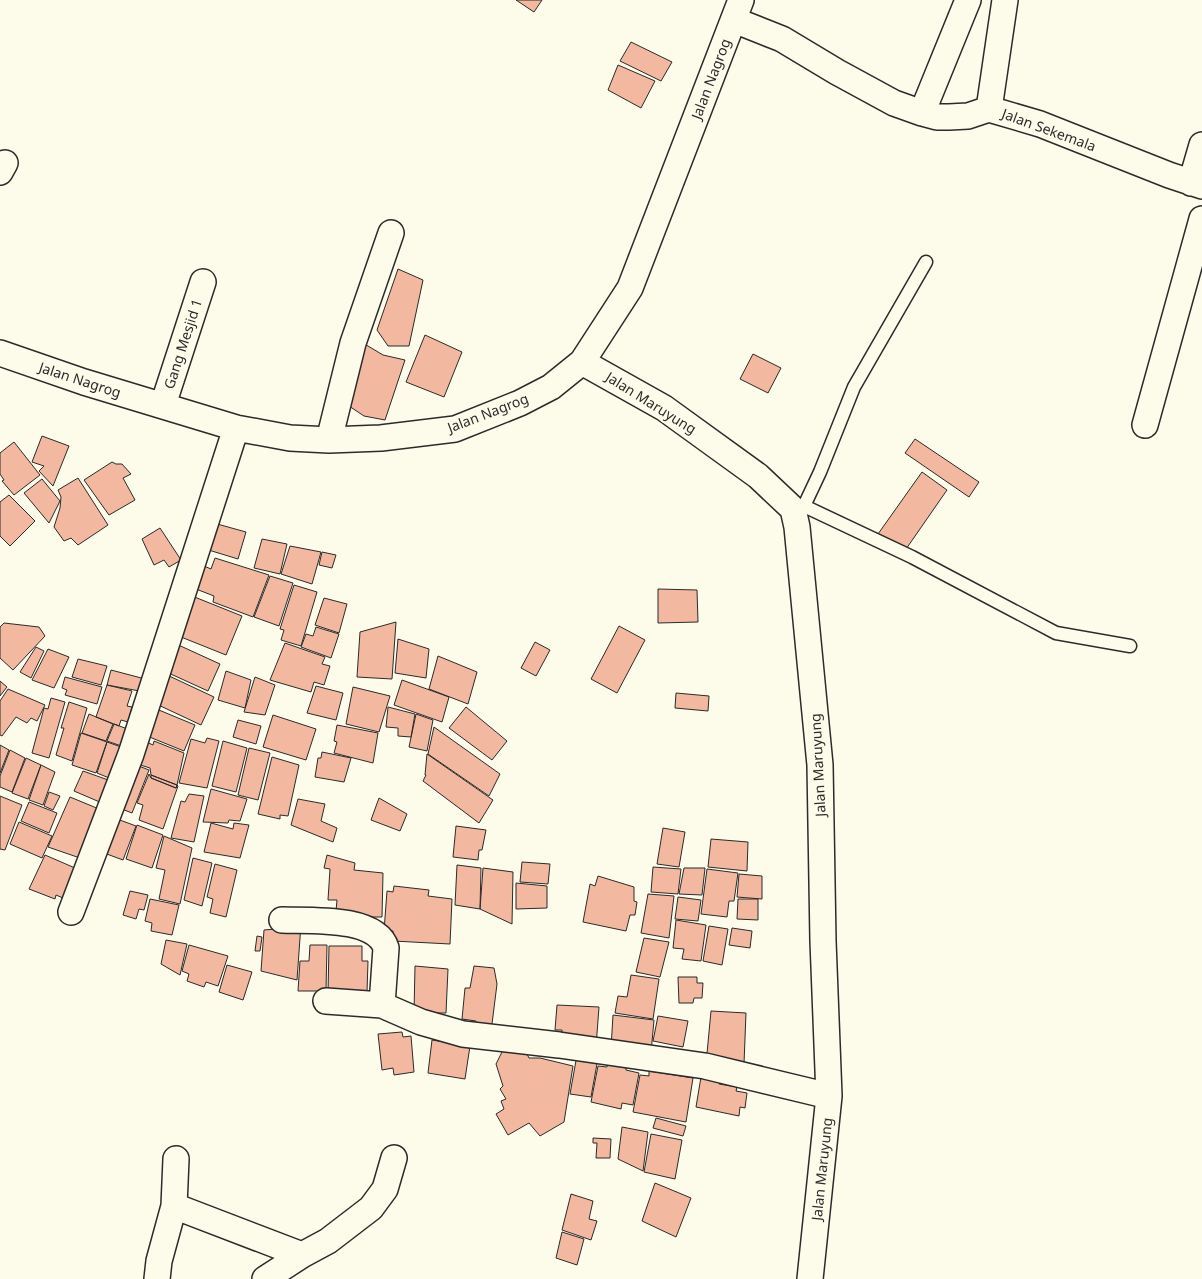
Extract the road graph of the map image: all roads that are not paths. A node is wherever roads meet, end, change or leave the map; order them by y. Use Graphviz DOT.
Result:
graph roads {
  1 [pos="968,0"];
  2 [pos="1005,0"];
  3 [pos="737,10"];
  4 [pos="989,109"];
  5 [pos="922,113"];
  6 [pos="1202,145"];
  7 [pos="1196,184"];
  8 [pos="1202,219"];
  9 [pos="391,233"];
  10 [pos="926,262"];
  11 [pos="202,282"];
  12 [pos="0,353"];
  13 [pos="582,362"];
  14 [pos="163,405"];
  15 [pos="1145,425"];
  16 [pos="236,428"];
  17 [pos="329,440"];
  18 [pos="798,507"];
  19 [pos="1130,646"];
  20 [pos="71,912"];
  21 [pos="282,920"];
  22 [pos="326,1001"];
  23 [pos="382,1005"];
  24 [pos="829,1096"];
  25 [pos="394,1158"];
  26 [pos="176,1159"];
  27 [pos="174,1206"];
  28 [pos="302,1255"];
  29 [pos="157,1279"];
  30 [pos="265,1279"];
  31 [pos="810,1279"];
  1 -- 5 [label="street"];
  2 -- 4 [label="street"];
  3 -- 5 [label="street, Jalan Sekemala"];
  3 -- 13 [label="street, Jalan Nagrog"];
  4 -- 5 [label="street, Jalan Sekemala"];
  4 -- 7 [label="street, Jalan Sekemala"];
  6 -- 7 [label="street"];
  8 -- 15 [label="street"];
  9 -- 17 [label="street"];
  10 -- 18 [label="lane"];
  11 -- 14 [label="street, Gang Mesjid 1"];
  12 -- 14 [label="street, Jalan Nagrog"];
  13 -- 17 [label="street, Jalan Nagrog"];
  13 -- 18 [label="street, Jalan Maruyung"];
  14 -- 16 [label="street, Jalan Nagrog"];
  16 -- 17 [label="street, Jalan Nagrog"];
  16 -- 20 [label="street"];
  18 -- 19 [label="lane"];
  18 -- 24 [label="street, Jalan Maruyung"];
  21 -- 23 [label="street"];
  22 -- 23 [label="street"];
  23 -- 24 [label="street"];
  24 -- 31 [label="street, Jalan Maruyung"];
  25 -- 28 [label="street"];
  26 -- 27 [label="street"];
  27 -- 28 [label="street"];
  27 -- 29 [label="street"];
  28 -- 30 [label="street"];
}
